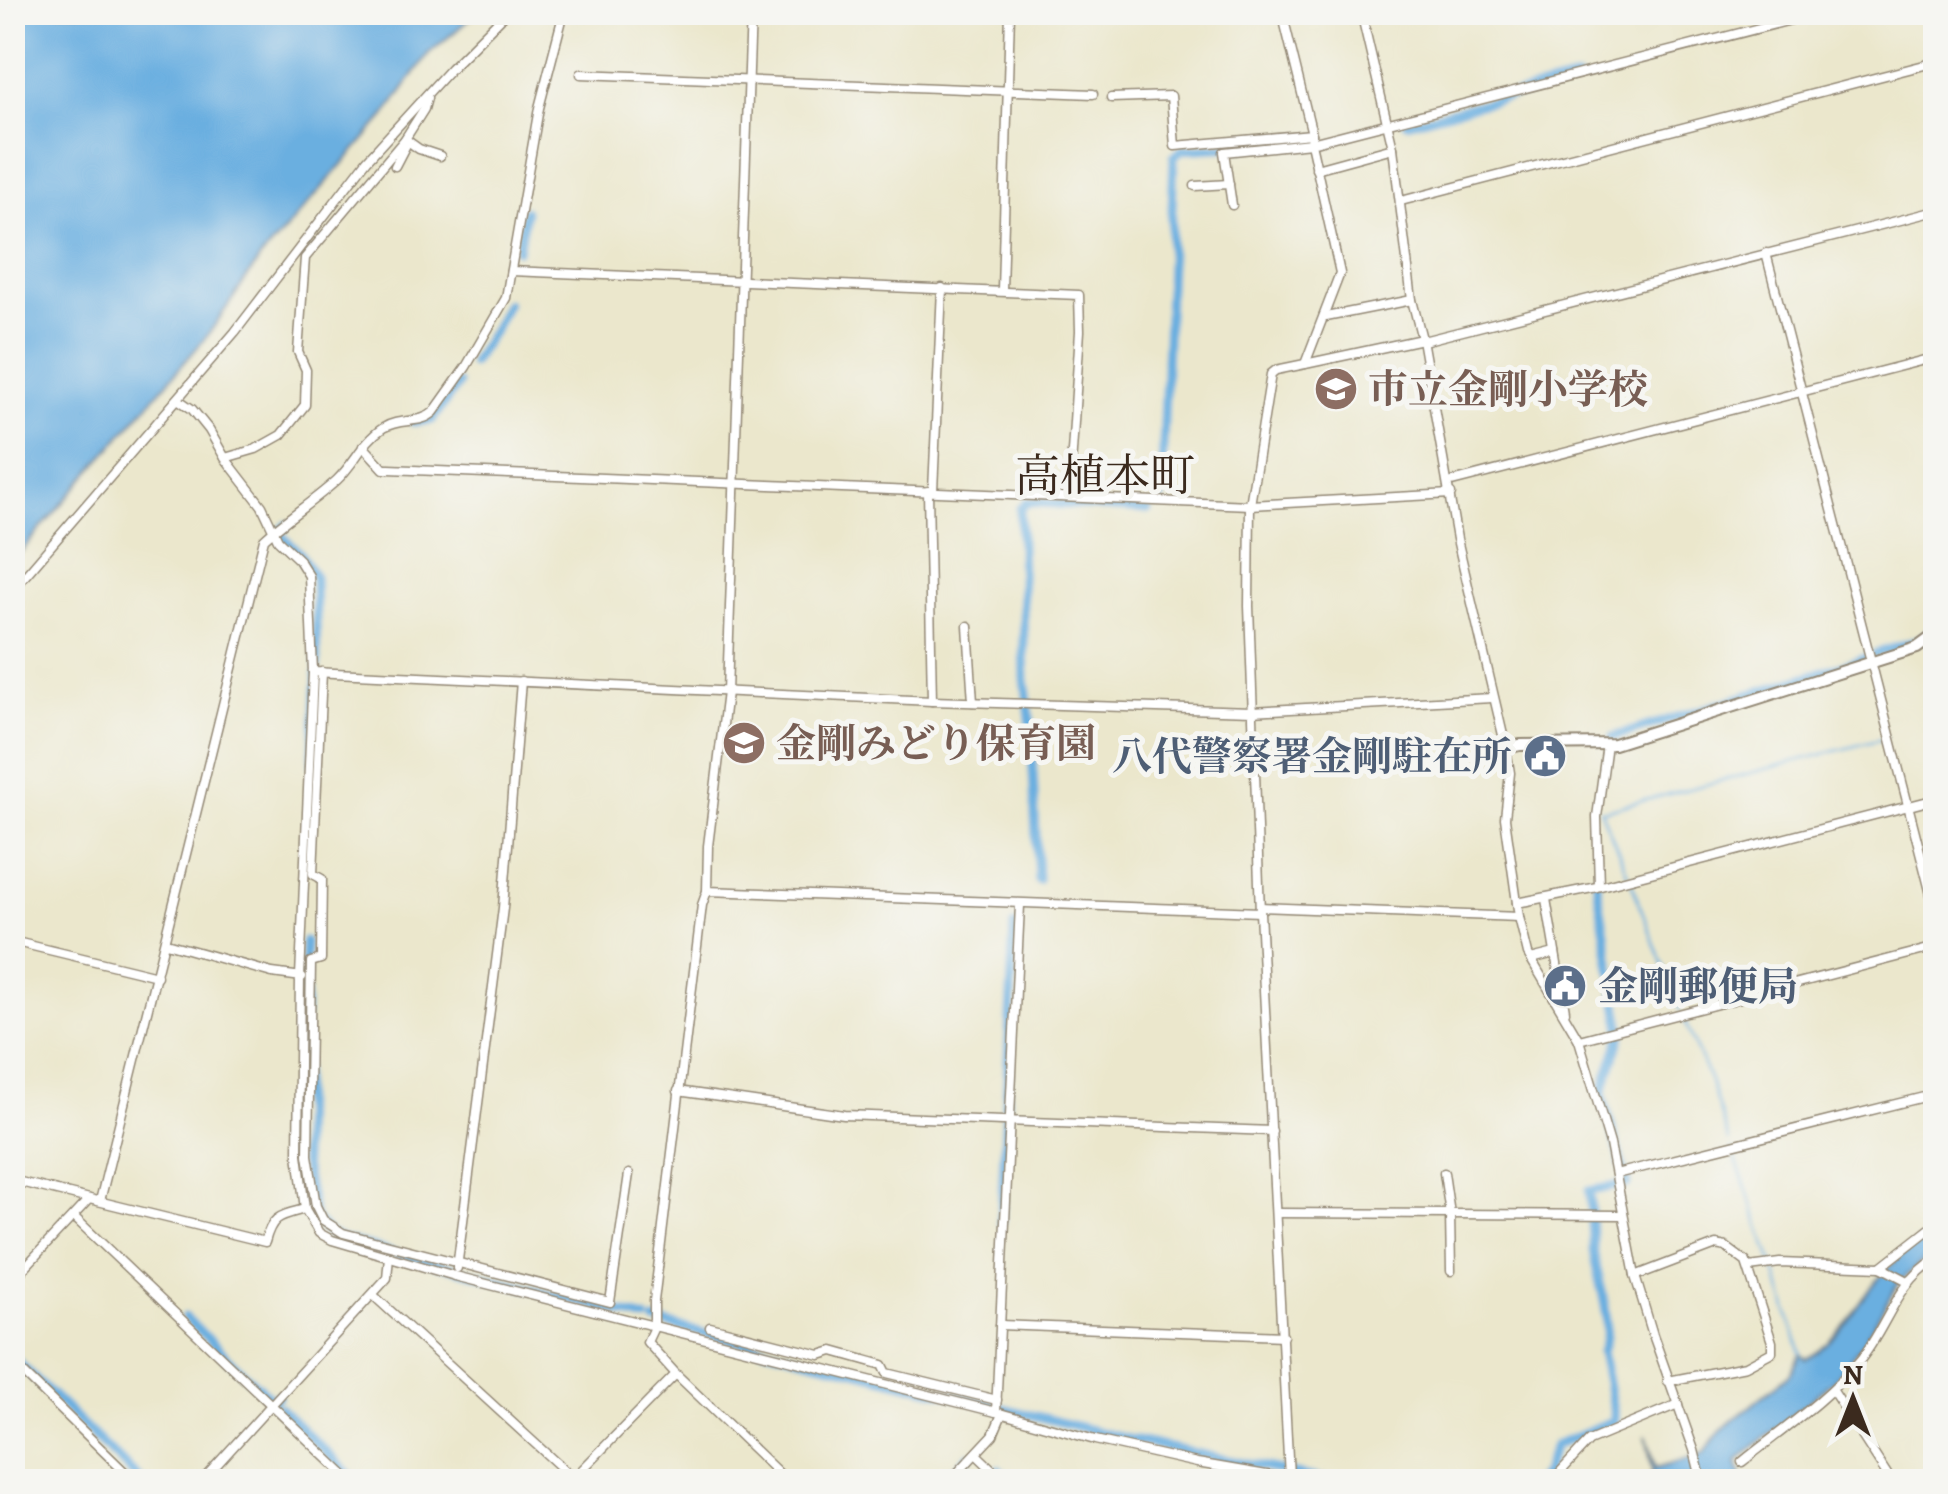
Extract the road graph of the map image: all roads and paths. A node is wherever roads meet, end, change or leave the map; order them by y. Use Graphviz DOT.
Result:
graph roads {
  1 [pos="507,12"];
  2 [pos="564,12"];
  3 [pos="751,12"];
  4 [pos="1010,12"];
  5 [pos="1282,12"];
  6 [pos="1361,12"];
  7 [pos="1822,12"];
  8 [pos="1936,62"];
  9 [pos="581,74"];
  10 [pos="749,80"];
  11 [pos="1009,91"];
  12 [pos="428,93"];
  13 [pos="1093,94"];
  14 [pos="1111,98"];
  15 [pos="1388,125"];
  16 [pos="1312,139"];
  17 [pos="407,140"];
  18 [pos="1393,148"];
  19 [pos="440,156"];
  20 [pos="394,166"];
  21 [pos="1316,169"];
  22 [pos="1229,184"];
  23 [pos="1196,186"];
  24 [pos="1401,201"];
  25 [pos="1232,205"];
  26 [pos="1936,210"];
  27 [pos="1766,253"];
  28 [pos="511,271"];
  29 [pos="742,280"];
  30 [pos="942,288"];
  31 [pos="1002,290"];
  32 [pos="1412,300"];
  33 [pos="1326,316"];
  34 [pos="1422,340"];
  35 [pos="1936,357"];
  36 [pos="1305,364"];
  37 [pos="1802,392"];
  38 [pos="179,400"];
  39 [pos="363,446"];
  40 [pos="225,458"];
  41 [pos="734,482"];
  42 [pos="1448,482"];
  43 [pos="930,491"];
  44 [pos="1450,494"];
  45 [pos="1069,497"];
  46 [pos="1250,506"];
  47 [pos="274,530"];
  48 [pos="12,590"];
  49 [pos="968,626"];
  50 [pos="1936,634"];
  51 [pos="1871,662"];
  52 [pos="317,672"];
  53 [pos="521,681"];
  54 [pos="727,692"];
  55 [pos="1492,698"];
  56 [pos="932,700"];
  57 [pos="974,702"];
  58 [pos="1252,710"];
  59 [pos="1608,744"];
  60 [pos="1506,748"];
  61 [pos="1936,799"];
  62 [pos="1908,806"];
  63 [pos="1596,887"];
  64 [pos="707,892"];
  65 [pos="1546,899"];
  66 [pos="1517,903"];
  67 [pos="1020,904"];
  68 [pos="1260,910"];
  69 [pos="1936,914"];
  70 [pos="1519,917"];
  71 [pos="12,940"];
  72 [pos="166,943"];
  73 [pos="1936,947"];
  74 [pos="1555,953"];
  75 [pos="1531,959"];
  76 [pos="158,976"];
  77 [pos="305,977"];
  78 [pos="1566,1015"];
  79 [pos="1579,1040"];
  80 [pos="678,1091"];
  81 [pos="1936,1094"];
  82 [pos="1006,1121"];
  83 [pos="1272,1130"];
  84 [pos="1444,1173"];
  85 [pos="630,1174"];
  86 [pos="1616,1176"];
  87 [pos="12,1180"];
  88 [pos="89,1198"];
  89 [pos="100,1201"];
  90 [pos="304,1209"];
  91 [pos="1277,1213"];
  92 [pos="1450,1214"];
  93 [pos="1622,1215"];
  94 [pos="74,1217"];
  95 [pos="317,1221"];
  96 [pos="1936,1224"];
  97 [pos="388,1256"];
  98 [pos="1936,1259"];
  99 [pos="458,1265"];
  100 [pos="1749,1267"];
  101 [pos="1883,1268"];
  102 [pos="1451,1272"];
  103 [pos="455,1276"];
  104 [pos="1635,1276"];
  105 [pos="12,1280"];
  106 [pos="1906,1280"];
  107 [pos="373,1294"];
  108 [pos="1000,1325"];
  109 [pos="654,1327"];
  110 [pos="710,1327"];
  111 [pos="1282,1336"];
  112 [pos="12,1362"];
  113 [pos="676,1374"];
  114 [pos="1668,1381"];
  115 [pos="1832,1391"];
  116 [pos="997,1400"];
  117 [pos="1678,1404"];
  118 [pos="273,1406"];
  119 [pos="999,1413"];
  120 [pos="976,1454"];
  121 [pos="1742,1462"];
  122 [pos="1289,1472"];
  123 [pos="1252,1478"];
  124 [pos="573,1481"];
  125 [pos="135,1482"];
  126 [pos="201,1482"];
  127 [pos="352,1482"];
  128 [pos="788,1482"];
  129 [pos="949,1482"];
  130 [pos="1005,1482"];
  131 [pos="1308,1482"];
  132 [pos="1551,1482"];
  133 [pos="1702,1482"];
  134 [pos="1892,1482"];
  1 -- 12 [label="street"];
  2 -- 28 [label="street"];
  3 -- 10 [label="street"];
  4 -- 11 [label="street"];
  5 -- 16 [label="street"];
  6 -- 15 [label="street"];
  7 -- 15 [label="street"];
  8 -- 24 [label="street"];
  9 -- 10 [label="street"];
  10 -- 11 [label="street"];
  10 -- 29 [label="street"];
  11 -- 13 [label="street"];
  11 -- 31 [label="street"];
  12 -- 17 [label="street"];
  12 -- 38 [label="street"];
  14 -- 16 [label="street"];
  15 -- 16 [label="street"];
  15 -- 18 [label="street"];
  16 -- 21 [label="street"];
  16 -- 22 [label="street"];
  17 -- 19 [label="street"];
  17 -- 20 [label="street"];
  17 -- 40 [label="street"];
  18 -- 21 [label="street"];
  18 -- 24 [label="street"];
  21 -- 33 [label="street"];
  22 -- 23 [label="street"];
  22 -- 25 [label="street"];
  24 -- 32 [label="street"];
  26 -- 27 [label="street"];
  27 -- 34 [label="street"];
  27 -- 37 [label="street"];
  28 -- 29 [label="street"];
  28 -- 39 [label="street"];
  29 -- 30 [label="street"];
  29 -- 41 [label="street"];
  30 -- 31 [label="street"];
  30 -- 43 [label="street"];
  31 -- 45 [label="street"];
  32 -- 33 [label="street"];
  32 -- 34 [label="street"];
  33 -- 36 [label="street"];
  34 -- 36 [label="street"];
  34 -- 42 [label="street"];
  35 -- 37 [label="street"];
  36 -- 46 [label="street"];
  37 -- 42 [label="street"];
  37 -- 51 [label="street"];
  38 -- 40 [label="street"];
  38 -- 48 [label="street"];
  39 -- 41 [label="street"];
  39 -- 47 [label="street"];
  40 -- 47 [label="street"];
  41 -- 43 [label="street"];
  41 -- 54 [label="street"];
  42 -- 44 [label="street"];
  43 -- 45 [label="street"];
  43 -- 56 [label="street"];
  44 -- 46 [label="street"];
  44 -- 55 [label="street"];
  45 -- 46 [label="street"];
  46 -- 58 [label="street"];
  47 -- 52 [label="street"];
  47 -- 72 [label="street"];
  49 -- 57 [label="street"];
  50 -- 51 [label="street"];
  51 -- 59 [label="street"];
  51 -- 62 [label="street"];
  52 -- 53 [label="street"];
  52 -- 77 [label="street"];
  52 -- 77 [label="street"];
  53 -- 54 [label="street"];
  53 -- 99 [label="street"];
  54 -- 56 [label="street"];
  54 -- 64 [label="street"];
  55 -- 58 [label="street"];
  55 -- 60 [label="street"];
  56 -- 57 [label="street"];
  57 -- 58 [label="street"];
  58 -- 68 [label="street"];
  59 -- 60 [label="street"];
  59 -- 63 [label="street"];
  60 -- 66 [label="street"];
  61 -- 62 [label="street"];
  62 -- 63 [label="street"];
  62 -- 69 [label="street"];
  63 -- 65 [label="street"];
  64 -- 67 [label="street"];
  64 -- 80 [label="street"];
  65 -- 66 [label="street"];
  65 -- 74 [label="street"];
  66 -- 70 [label="street"];
  67 -- 68 [label="street"];
  67 -- 82 [label="street"];
  68 -- 70 [label="street"];
  68 -- 83 [label="street"];
  70 -- 75 [label="street"];
  71 -- 76 [label="street"];
  72 -- 76 [label="street"];
  72 -- 77 [label="street"];
  73 -- 79 [label="street"];
  74 -- 75 [label="street"];
  74 -- 78 [label="street"];
  75 -- 78 [label="street"];
  76 -- 89 [label="street"];
  77 -- 90 [label="street"];
  77 -- 95 [label="street"];
  78 -- 79 [label="street"];
  79 -- 86 [label="street"];
  80 -- 82 [label="street"];
  80 -- 109 [label="street"];
  81 -- 86 [label="street"];
  82 -- 83 [label="street"];
  82 -- 108 [label="street"];
  83 -- 91 [label="street"];
  84 -- 92 [label="street"];
  85 -- 99 [label="street"];
  86 -- 93 [label="street"];
  87 -- 88 [label="street"];
  88 -- 89 [label="street"];
  88 -- 94 [label="street"];
  89 -- 90 [label="street"];
  90 -- 95 [label="street"];
  91 -- 92 [label="street"];
  91 -- 111 [label="street"];
  92 -- 93 [label="street"];
  92 -- 102 [label="street"];
  93 -- 104 [label="street"];
  94 -- 105 [label="street"];
  94 -- 118 [label="street"];
  95 -- 97 [label="street"];
  95 -- 99 [label="street"];
  96 -- 101 [label="street"];
  97 -- 103 [label="street"];
  97 -- 107 [label="street"];
  98 -- 106 [label="street"];
  99 -- 103 [label="street"];
  100 -- 101 [label="street"];
  100 -- 104 [label="street"];
  100 -- 114 [label="street"];
  101 -- 106 [label="street"];
  103 -- 109 [label="street"];
  104 -- 114 [label="street"];
  106 -- 115 [label="street"];
  107 -- 118 [label="street"];
  107 -- 124 [label="street"];
  108 -- 111 [label="street"];
  108 -- 116 [label="street"];
  109 -- 113 [label="street"];
  109 -- 119 [label="street"];
  110 -- 116 [label="street"];
  111 -- 122 [label="street"];
  112 -- 125 [label="street"];
  113 -- 124 [label="street"];
  113 -- 128 [label="street"];
  114 -- 117 [label="street"];
  115 -- 121 [label="street"];
  115 -- 134 [label="street"];
  116 -- 119 [label="street"];
  117 -- 132 [label="street"];
  117 -- 133 [label="street"];
  118 -- 126 [label="street"];
  118 -- 127 [label="street"];
  119 -- 120 [label="street"];
  119 -- 123 [label="street"];
  120 -- 129 [label="street"];
  120 -- 130 [label="street"];
  122 -- 123 [label="street"];
  122 -- 131 [label="street"];
}
